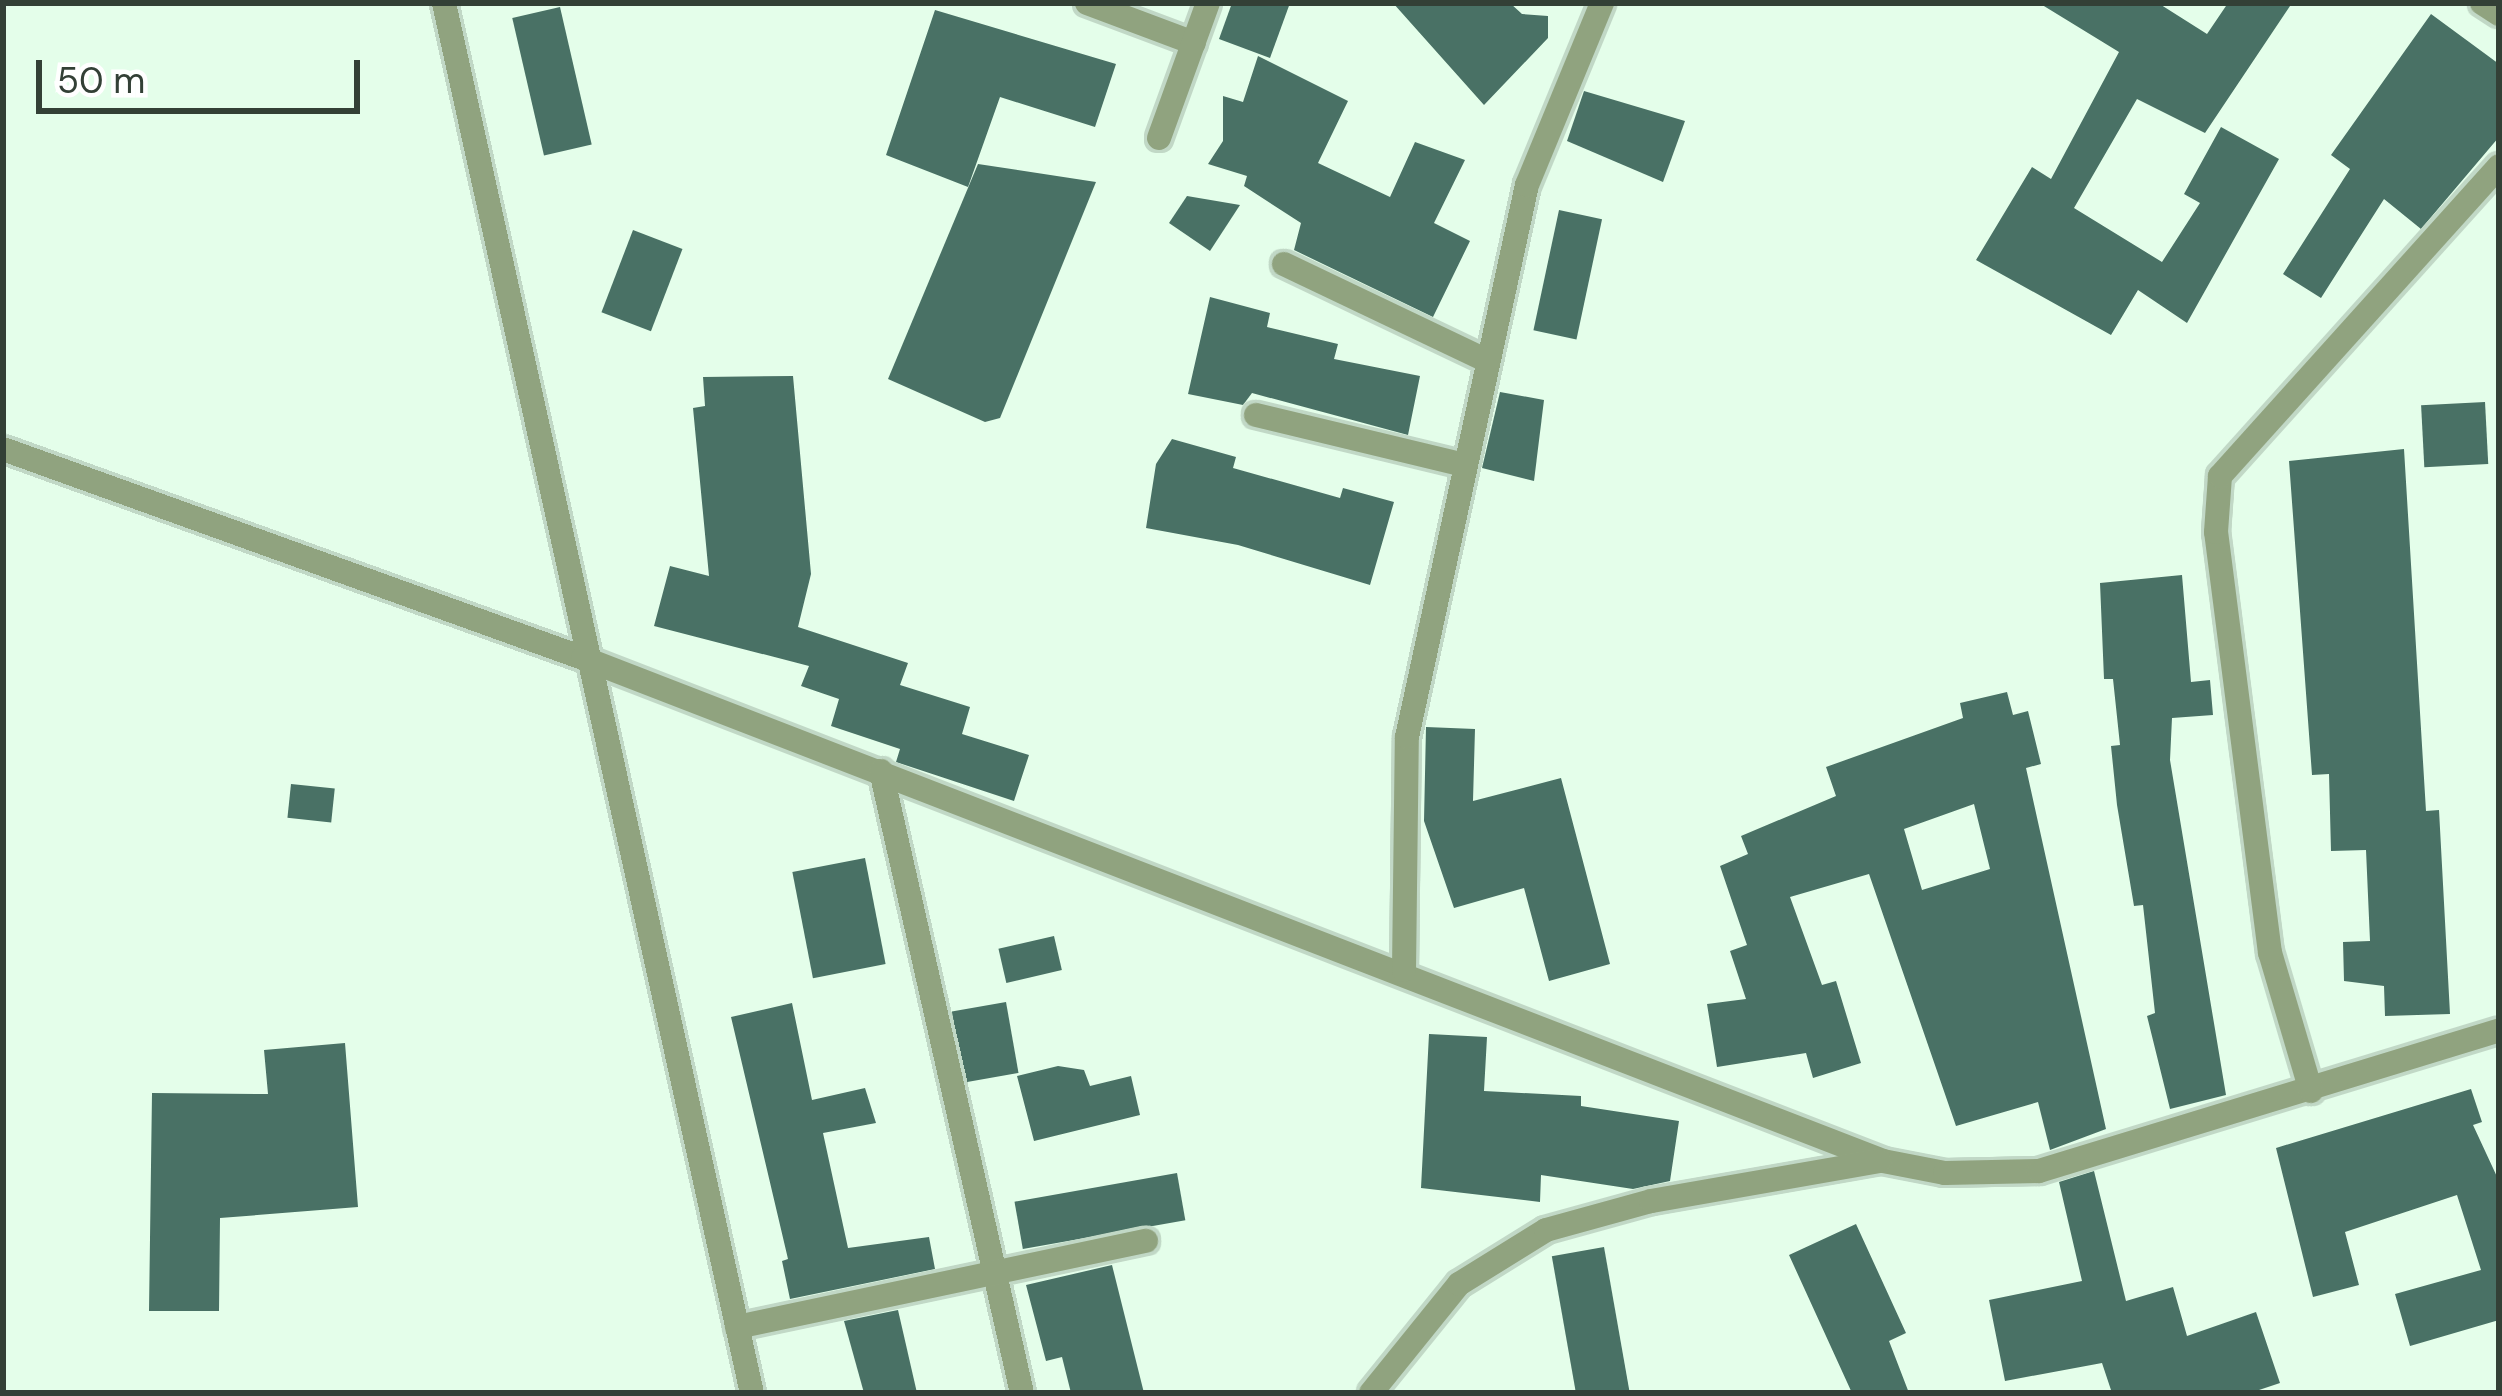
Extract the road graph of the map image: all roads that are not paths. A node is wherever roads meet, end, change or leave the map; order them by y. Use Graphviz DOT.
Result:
graph roads {
  1 [pos="444,3"];
  2 [pos="1087,3"];
  3 [pos="1208,3"];
  4 [pos="1602,3"];
  5 [pos="2482,3"];
  6 [pos="2499,14"];
  7 [pos="1194,43"];
  8 [pos="1160,138"];
  9 [pos="2499,166"];
  10 [pos="1284,263"];
  11 [pos="1486,361"];
  12 [pos="1256,416"];
  13 [pos="3,449"];
  14 [pos="1464,466"];
  15 [pos="584,658"];
  16 [pos="881,771"];
  17 [pos="1404,970"];
  18 [pos="2499,1030"];
  19 [pos="2311,1090"];
  20 [pos="1883,1161"];
  21 [pos="1146,1241"];
  22 [pos="995,1273"];
  23 [pos="737,1327"];
  24 [pos="752,1393"];
  25 [pos="1022,1393"];
  26 [pos="1371,1393"];
  1 -- 15 [label="street"];
  2 -- 7 [label="street"];
  3 -- 7 [label="street"];
  4 -- 11 [label="street"];
  5 -- 6 [label="street"];
  7 -- 8 [label="street"];
  9 -- 19 [label="street"];
  10 -- 11 [label="street"];
  11 -- 14 [label="street"];
  12 -- 14 [label="street"];
  13 -- 15 [label="street"];
  14 -- 17 [label="street"];
  15 -- 16 [label="street"];
  15 -- 23 [label="street"];
  16 -- 17 [label="street"];
  16 -- 22 [label="street"];
  17 -- 20 [label="street"];
  18 -- 19 [label="street"];
  19 -- 20 [label="street"];
  20 -- 26 [label="street"];
  21 -- 22 [label="street"];
  22 -- 23 [label="street"];
  22 -- 25 [label="street"];
  23 -- 24 [label="street"];
}
